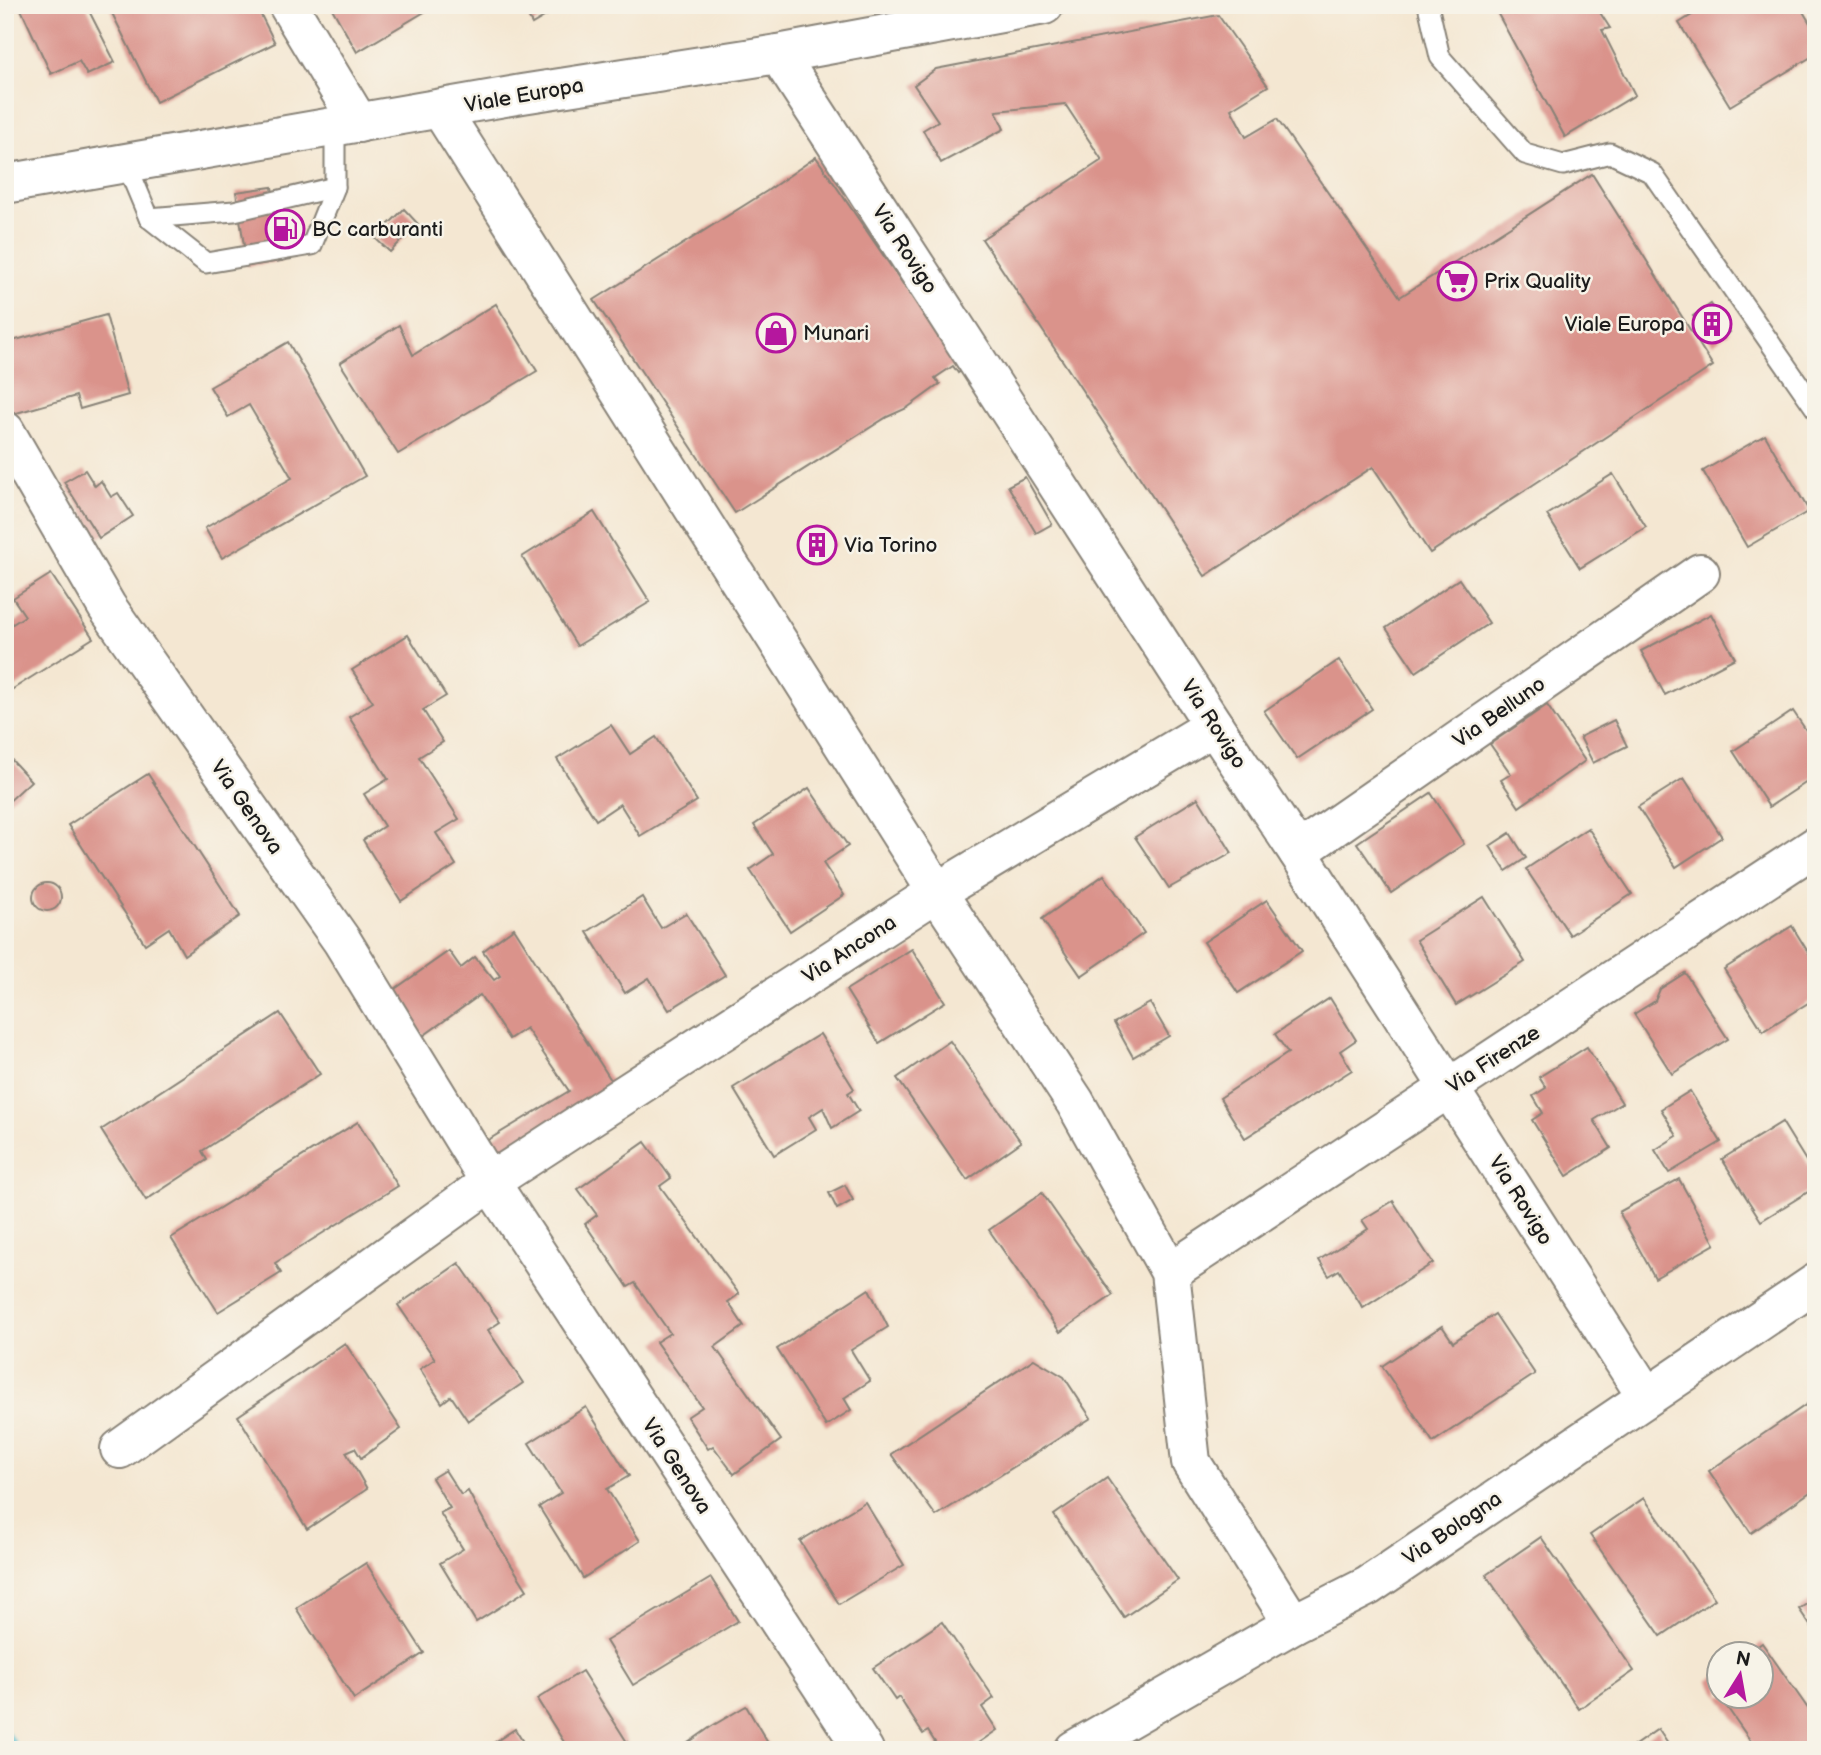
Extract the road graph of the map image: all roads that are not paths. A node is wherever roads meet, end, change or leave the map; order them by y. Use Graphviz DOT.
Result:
graph roads {
  1 [pos="288,5"];
  2 [pos="1044,5"];
  3 [pos="1428,5"];
  4 [pos="778,54"];
  5 [pos="441,110"];
  6 [pos="347,125"];
  7 [pos="126,163"];
  8 [pos="5,184"];
  9 [pos="335,187"];
  10 [pos="149,218"];
  11 [pos="1816,409"];
  12 [pos="5,431"];
  13 [pos="1700,573"];
  14 [pos="1214,726"];
  15 [pos="1816,846"];
  16 [pos="1298,852"];
  17 [pos="937,892"];
  18 [pos="1450,1087"];
  19 [pos="490,1182"];
  20 [pos="1170,1272"];
  21 [pos="1816,1283"];
  22 [pos="1646,1396"];
  23 [pos="120,1449"];
  24 [pos="1293,1624"];
  25 [pos="864,1750"];
  26 [pos="1074,1750"];
  1 -- 6 [label="street"];
  2 -- 4 [label="street, Viale Europa"];
  3 -- 11 [label="lane"];
  4 -- 5 [label="street, Viale Europa"];
  4 -- 14 [label="street, Via Rovigo"];
  5 -- 6 [label="street, Viale Europa"];
  5 -- 17 [label="street"];
  6 -- 7 [label="street, Viale Europa"];
  6 -- 9 [label="lane"];
  7 -- 8 [label="street, Viale Europa"];
  7 -- 10 [label="lane"];
  9 -- 10 [label="lane"];
  9 -- 10 [label="lane"];
  12 -- 19 [label="street, Via Genova"];
  13 -- 16 [label="street, Via Belluno"];
  14 -- 16 [label="street, Via Rovigo"];
  14 -- 17 [label="street, Via Ancona"];
  15 -- 18 [label="street, Via Firenze"];
  16 -- 18 [label="street, Via Rovigo"];
  17 -- 19 [label="street, Via Ancona"];
  17 -- 20 [label="street"];
  18 -- 20 [label="street, Via Firenze"];
  18 -- 22 [label="street, Via Rovigo"];
  19 -- 23 [label="street"];
  19 -- 25 [label="street, Via Genova"];
  20 -- 24 [label="street"];
  21 -- 22 [label="street, Via Bologna"];
  22 -- 24 [label="street, Via Bologna"];
  24 -- 26 [label="street, Via Bologna"];
}
